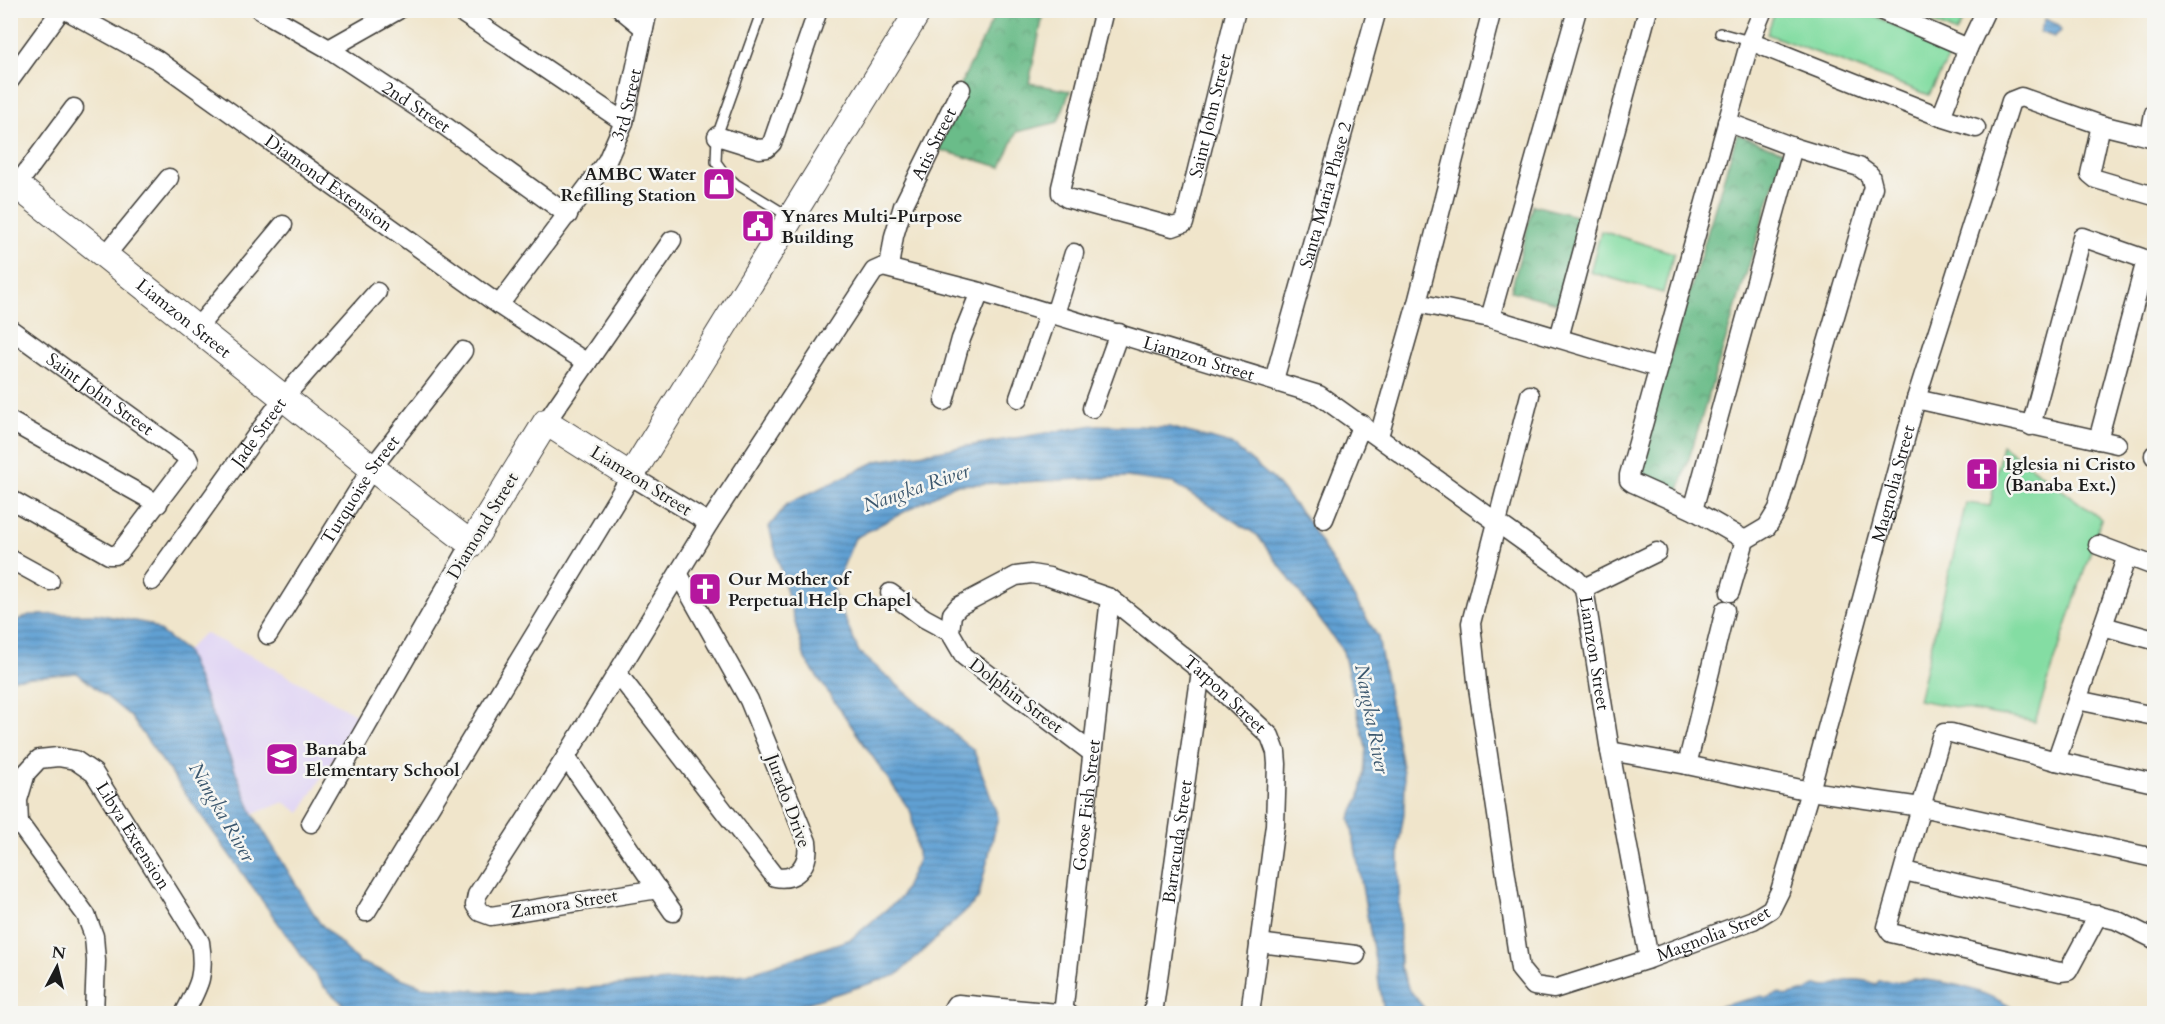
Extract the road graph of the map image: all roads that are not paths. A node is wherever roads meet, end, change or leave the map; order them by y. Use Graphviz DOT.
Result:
graph roads {
  1 [pos="61,10"];
  2 [pos="66,10"];
  3 [pos="260,10"];
  4 [pos="398,10"];
  5 [pos="458,10"];
  6 [pos="622,10"];
  7 [pos="762,10"];
  8 [pos="818,10"];
  9 [pos="919,10"];
  10 [pos="1104,10"];
  11 [pos="1236,10"];
  12 [pos="1377,10"];
  13 [pos="1492,10"];
  14 [pos="1577,10"];
  15 [pos="1648,10"];
  16 [pos="1763,10"];
  17 [pos="1880,10"];
  18 [pos="1986,10"];
  19 [pos="646,19"];
  20 [pos="1720,33"];
  21 [pos="1750,41"];
  22 [pos="1968,48"];
  23 [pos="329,49"];
  24 [pos="10,80"];
  25 [pos="961,89"];
  26 [pos="74,108"];
  27 [pos="2154,113"];
  28 [pos="1941,117"];
  29 [pos="624,122"];
  30 [pos="1727,122"];
  31 [pos="2101,124"];
  32 [pos="1976,129"];
  33 [pos="717,136"];
  34 [pos="2152,137"];
  35 [pos="1793,147"];
  36 [pos="169,178"];
  37 [pos="14,183"];
  38 [pos="2154,196"];
  39 [pos="568,214"];
  40 [pos="792,219"];
  41 [pos="283,225"];
  42 [pos="672,240"];
  43 [pos="1074,253"];
  44 [pos="105,256"];
  45 [pos="889,267"];
  46 [pos="980,291"];
  47 [pos="377,292"];
  48 [pos="1417,303"];
  49 [pos="498,305"];
  50 [pos="1052,313"];
  51 [pos="1490,318"];
  52 [pos="10,328"];
  53 [pos="197,328"];
  54 [pos="1119,333"];
  55 [pos="1559,339"];
  56 [pos="463,351"];
  57 [pos="587,363"];
  58 [pos="1658,368"];
  59 [pos="1274,380"];
  60 [pos="1530,395"];
  61 [pos="284,397"];
  62 [pos="1019,398"];
  63 [pos="1916,399"];
  64 [pos="944,401"];
  65 [pos="1092,408"];
  66 [pos="10,421"];
  67 [pos="546,422"];
  68 [pos="1362,424"];
  69 [pos="2031,426"];
  70 [pos="1379,436"];
  71 [pos="2098,440"];
  72 [pos="2117,444"];
  73 [pos="372,468"];
  74 [pos="632,476"];
  75 [pos="10,499"];
  76 [pos="158,504"];
  77 [pos="1693,510"];
  78 [pos="1324,519"];
  79 [pos="1498,522"];
  80 [pos="709,523"];
  81 [pos="1744,540"];
  82 [pos="471,544"];
  83 [pos="2098,545"];
  84 [pos="1657,552"];
  85 [pos="2127,556"];
  86 [pos="10,559"];
  87 [pos="2154,566"];
  88 [pos="679,575"];
  89 [pos="50,581"];
  90 [pos="152,581"];
  91 [pos="1584,588"];
  92 [pos="891,592"];
  93 [pos="1110,598"];
  94 [pos="2103,626"];
  95 [pos="950,632"];
  96 [pos="268,635"];
  97 [pos="2154,640"];
  98 [pos="1201,671"];
  99 [pos="618,674"];
  100 [pos="2077,700"];
  101 [pos="2154,716"];
  102 [pos="1610,751"];
  103 [pos="1091,752"];
  104 [pos="566,757"];
  105 [pos="2056,761"];
  106 [pos="1687,765"];
  107 [pos="2154,783"];
  108 [pos="1810,791"];
  109 [pos="1921,807"];
  110 [pos="311,823"];
  111 [pos="2154,858"];
  112 [pos="1904,871"];
  113 [pos="658,889"];
  114 [pos="366,912"];
  115 [pos="673,912"];
  116 [pos="2098,915"];
  117 [pos="2154,939"];
  118 [pos="1259,943"];
  119 [pos="1356,955"];
  120 [pos="1649,959"];
  121 [pos="1063,1013"];
  122 [pos="94,1014"];
  123 [pos="184,1014"];
  124 [pos="950,1014"];
  125 [pos="1069,1014"];
  126 [pos="1153,1014"];
  127 [pos="1250,1014"];
  1 -- 24 [label="street"];
  2 -- 49 [label="street, Diamond Extension"];
  3 -- 23 [label="street, 2nd Street"];
  4 -- 23 [label="street"];
  5 -- 29 [label="street"];
  6 -- 19 [label="street"];
  7 -- 33 [label="lane"];
  8 -- 33 [label="street"];
  9 -- 40 [label="street"];
  10 -- 11 [label="street, Saint John Street"];
  12 -- 59 [label="street, Santa Maria Phase 2"];
  13 -- 48 [label="street"];
  14 -- 51 [label="street"];
  15 -- 55 [label="street"];
  16 -- 21 [label="street"];
  17 -- 22 [label="street"];
  18 -- 22 [label="street"];
  19 -- 29 [label="street, 3rd Street"];
  20 -- 21 [label="lane"];
  21 -- 28 [label="street"];
  21 -- 30 [label="street"];
  22 -- 28 [label="street"];
  23 -- 39 [label="street, 2nd Street"];
  25 -- 45 [label="street, Atis Street"];
  26 -- 37 [label="street"];
  27 -- 34 [label="street"];
  28 -- 32 [label="street"];
  29 -- 39 [label="street, 3rd Street"];
  30 -- 35 [label="street"];
  30 -- 58 [label="street"];
  31 -- 34 [label="street"];
  31 -- 38 [label="street"];
  31 -- 63 [label="street, Magnolia Street"];
  33 -- 40 [label="lane"];
  35 -- 77 [label="street"];
  35 -- 81 [label="street"];
  36 -- 44 [label="street"];
  37 -- 44 [label="street, Liamzon Street"];
  39 -- 49 [label="street, 3rd Street"];
  40 -- 74 [label="street"];
  41 -- 53 [label="street"];
  42 -- 57 [label="street, Diamond Street"];
  43 -- 50 [label="street"];
  44 -- 53 [label="street, Liamzon Street"];
  45 -- 46 [label="street, Liamzon Street"];
  45 -- 80 [label="street, Liamzon Street"];
  46 -- 50 [label="street, Liamzon Street"];
  46 -- 64 [label="street"];
  47 -- 61 [label="street, Jade Street"];
  48 -- 51 [label="street"];
  48 -- 70 [label="street"];
  49 -- 57 [label="street, Diamond Extension"];
  50 -- 54 [label="street, Liamzon Street"];
  50 -- 62 [label="street"];
  51 -- 55 [label="street"];
  52 -- 76 [label="street, Saint John Street"];
  53 -- 61 [label="street, Liamzon Street"];
  54 -- 59 [label="street, Liamzon Street"];
  54 -- 65 [label="street"];
  55 -- 58 [label="street"];
  56 -- 73 [label="street, Turquoise Street"];
  57 -- 67 [label="street, Diamond Street"];
  58 -- 77 [label="street"];
  59 -- 68 [label="street, Liamzon Street"];
  60 -- 79 [label="street, Magnolia Street"];
  61 -- 73 [label="street, Liamzon Street"];
  61 -- 90 [label="street, Jade Street"];
  63 -- 69 [label="street"];
  63 -- 108 [label="street, Magnolia Street"];
  66 -- 76 [label="street"];
  67 -- 74 [label="street, Liamzon Street"];
  67 -- 82 [label="street, Diamond Street"];
  68 -- 70 [label="street, Liamzon Street"];
  68 -- 78 [label="street"];
  69 -- 71 [label="street"];
  69 -- 71 [label="street"];
  70 -- 79 [label="street, Liamzon Street"];
  71 -- 72 [label="street"];
  73 -- 82 [label="street, Liamzon Street"];
  73 -- 96 [label="street, Turquoise Street"];
  74 -- 80 [label="street, Liamzon Street"];
  74 -- 114 [label="street"];
  75 -- 76 [label="street"];
  77 -- 81 [label="street"];
  79 -- 91 [label="street, Liamzon Street"];
  79 -- 120 [label="street, Magnolia Street"];
  80 -- 88 [label="street"];
  81 -- 106 [label="street"];
  82 -- 110 [label="street, Diamond Street"];
  83 -- 85 [label="street"];
  84 -- 91 [label="street"];
  85 -- 87 [label="street"];
  85 -- 94 [label="street"];
  86 -- 89 [label="street"];
  88 -- 99 [label="street"];
  88 -- 99 [label="street, Jurado Drive"];
  91 -- 102 [label="street, Liamzon Street"];
  92 -- 95 [label="street, Dolphin Street"];
  93 -- 95 [label="street, Tarpon Street"];
  93 -- 98 [label="street, Tarpon Street"];
  93 -- 103 [label="street, Goose Fish Street"];
  94 -- 97 [label="street"];
  94 -- 100 [label="street"];
  95 -- 103 [label="street, Dolphin Street"];
  98 -- 118 [label="street, Tarpon Street"];
  98 -- 126 [label="street, Barracuda Street"];
  99 -- 104 [label="street"];
  100 -- 101 [label="street"];
  100 -- 105 [label="street"];
  102 -- 106 [label="street"];
  102 -- 120 [label="street, Liamzon Street"];
  103 -- 121 [label="street, Goose Fish Street"];
  104 -- 113 [label="street"];
  104 -- 113 [label="street, Zamora Street"];
  105 -- 107 [label="street"];
  105 -- 109 [label="street"];
  106 -- 108 [label="street"];
  108 -- 109 [label="street"];
  108 -- 120 [label="street, Magnolia Street"];
  109 -- 111 [label="street"];
  109 -- 112 [label="street"];
  112 -- 116 [label="street"];
  112 -- 116 [label="street"];
  113 -- 115 [label="street"];
  116 -- 117 [label="street"];
  118 -- 119 [label="street"];
  118 -- 127 [label="street, Tarpon Street"];
  121 -- 124 [label="street"];
  121 -- 125 [label="street"];
  122 -- 123 [label="street, Libya Extension"];
}
